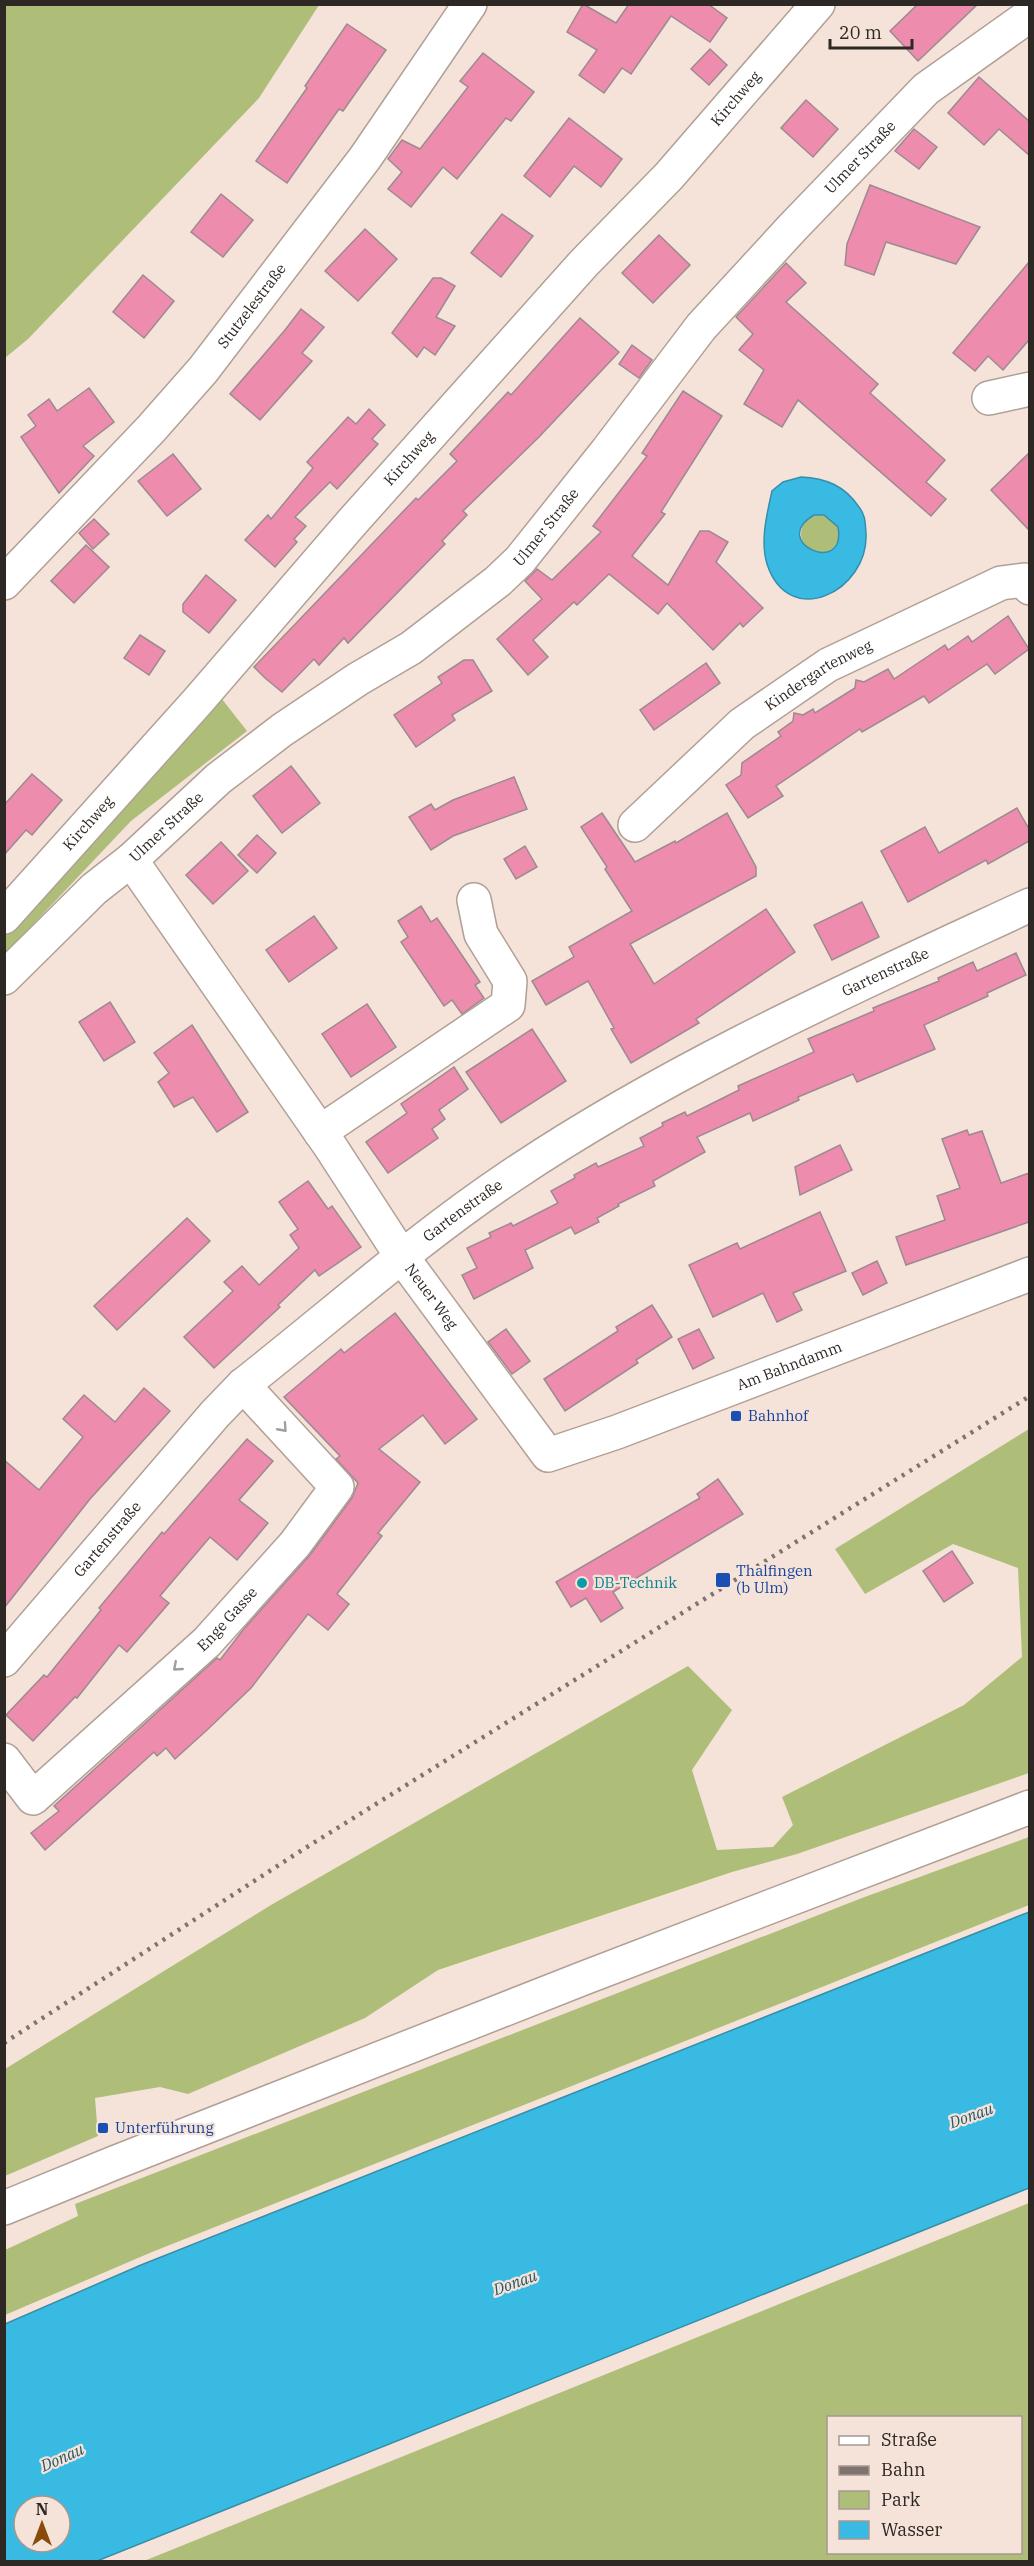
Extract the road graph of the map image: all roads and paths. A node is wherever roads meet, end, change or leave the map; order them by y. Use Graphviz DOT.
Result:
graph roads {
  1 [pos="471,4"];
  2 [pos="818,4"];
  3 [pos="1029,15"];
  4 [pos="1029,389"];
  5 [pos="989,398"];
  6 [pos="4,583"];
  7 [pos="1029,588"];
  8 [pos="635,825"];
  9 [pos="131,860"];
  10 [pos="474,900"];
  11 [pos="1029,905"];
  12 [pos="4,917"];
  13 [pos="4,978"];
  14 [pos="320,1132"];
  15 [pos="402,1257"];
  16 [pos="1029,1274"];
  17 [pos="243,1384"];
  18 [pos="548,1455"];
  19 [pos="4,1660"];
  20 [pos="4,1760"];
  21 [pos="1029,1807"];
  22 [pos="4,2208"];
  1 -- 6 [label="street, Stutzelestraße"];
  2 -- 12 [label="street, Kirchweg"];
  3 -- 9 [label="street, Ulmer Straße"];
  4 -- 5 [label="street"];
  7 -- 8 [label="street, Kindergartenweg"];
  9 -- 13 [label="street, Ulmer Straße"];
  9 -- 14 [label="street, Neuer Weg"];
  10 -- 14 [label="street"];
  11 -- 15 [label="street, Gartenstraße"];
  14 -- 15 [label="street, Neuer Weg"];
  15 -- 17 [label="street, Gartenstraße"];
  15 -- 18 [label="street, Neuer Weg"];
  16 -- 18 [label="street, Am Bahndamm"];
  17 -- 19 [label="street, Gartenstraße"];
  17 -- 20 [label="street, Enge Gasse, one-way"];
  21 -- 22 [label="street"];
}
